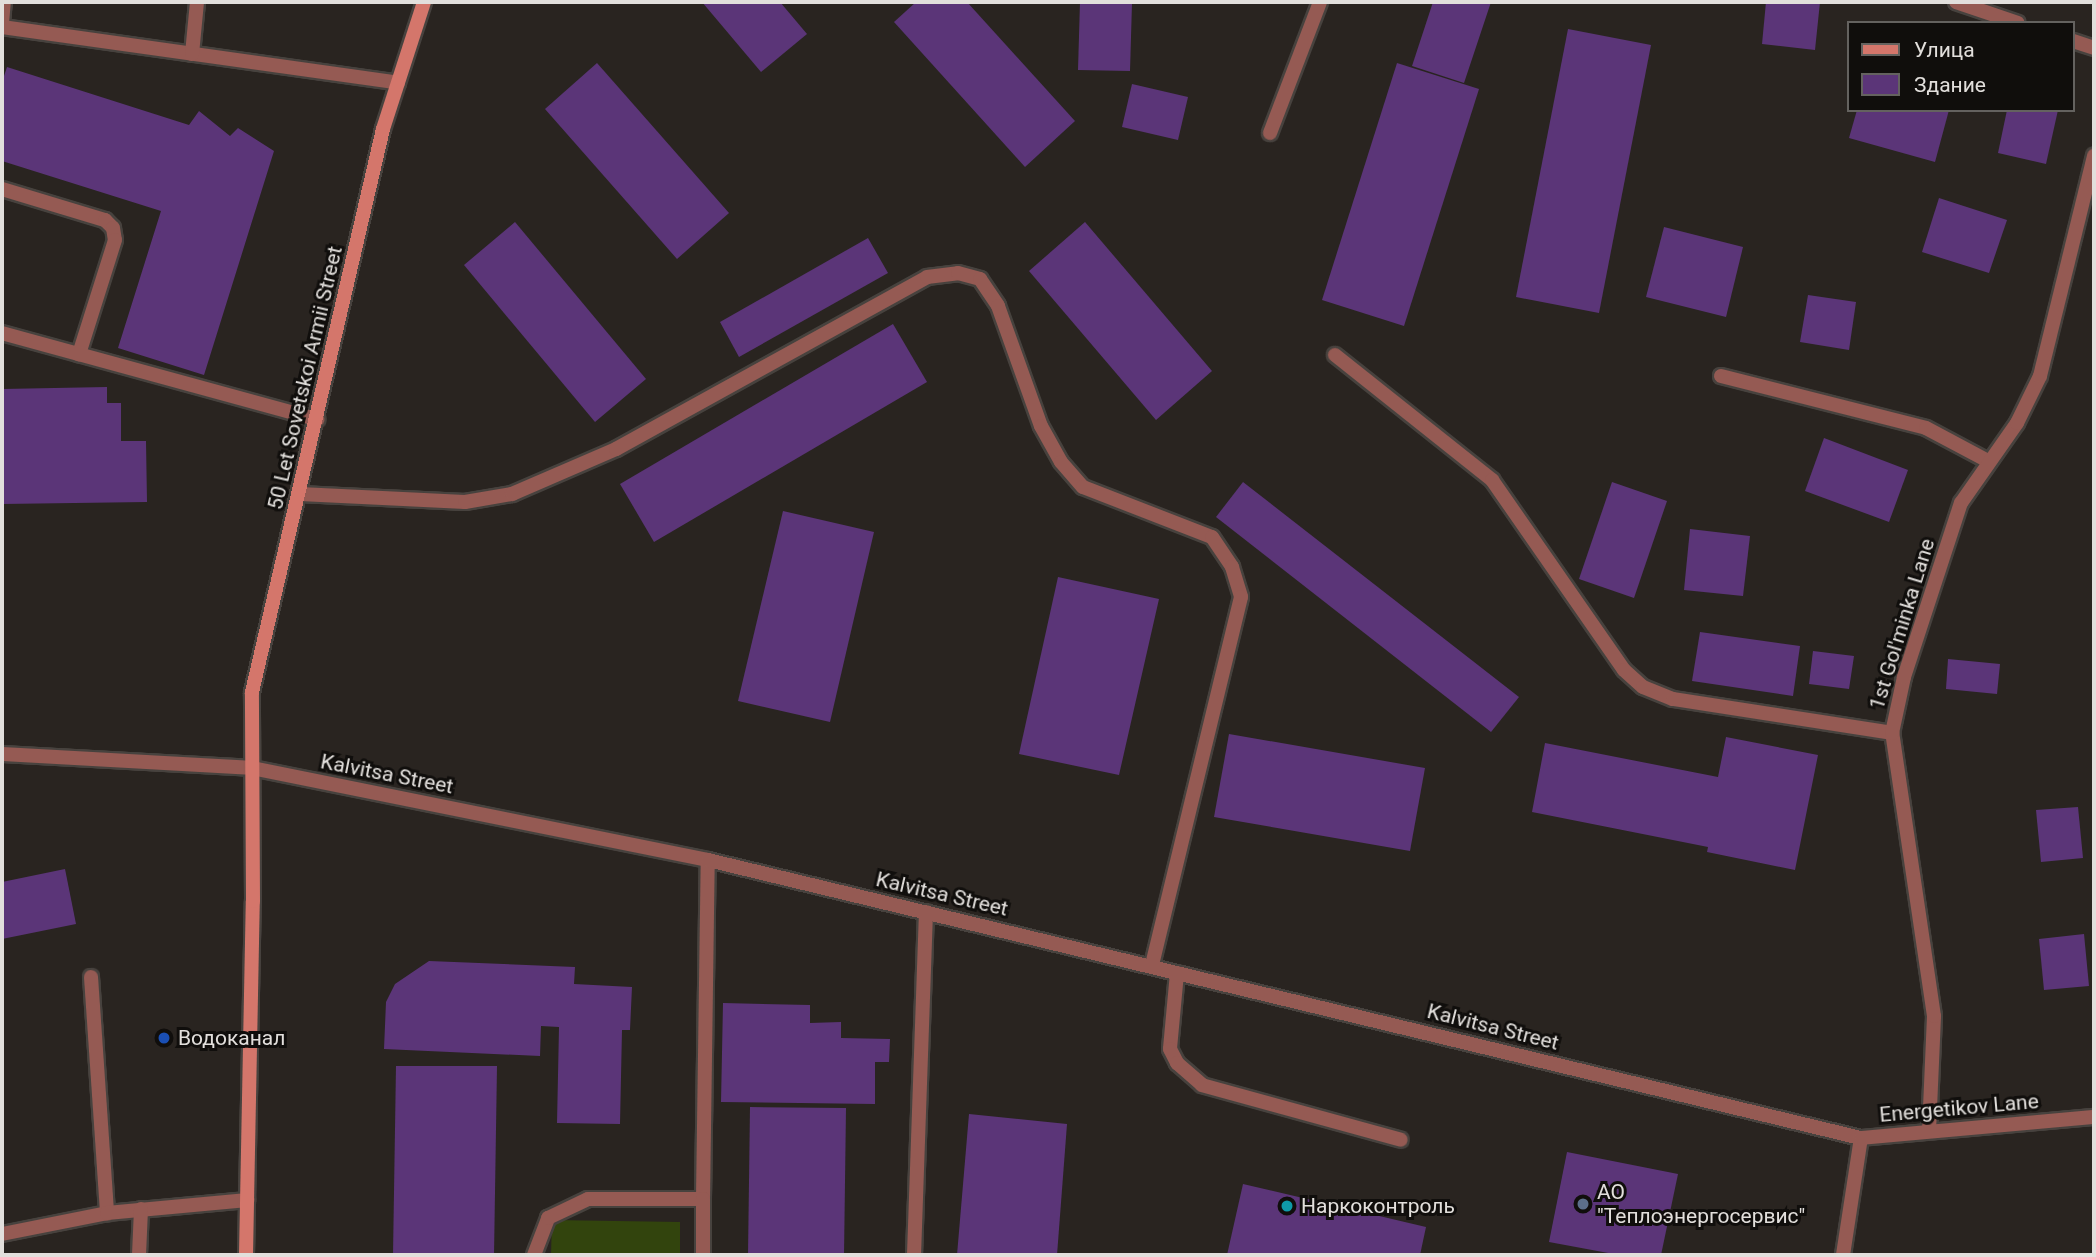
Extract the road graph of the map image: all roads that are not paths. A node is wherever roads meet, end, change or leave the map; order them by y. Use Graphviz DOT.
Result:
graph roads {
  1 [pos="4,2"];
  2 [pos="197,2"];
  3 [pos="425,2"];
  4 [pos="1320,2"];
  5 [pos="1956,2"];
  6 [pos="2012,21"];
  7 [pos="2,25"];
  8 [pos="2075,42"];
  9 [pos="2094,48"];
  10 [pos="192,54"];
  11 [pos="398,83"];
  12 [pos="1270,133"];
  13 [pos="2094,156"];
  14 [pos="2,189"];
  15 [pos="2,333"];
  16 [pos="79,354"];
  17 [pos="1335,355"];
  18 [pos="1721,376"];
  19 [pos="317,419"];
  20 [pos="1988,461"];
  21 [pos="300,494"];
  22 [pos="1892,733"];
  23 [pos="2,754"];
  24 [pos="252,768"];
  25 [pos="708,860"];
  26 [pos="926,912"];
  27 [pos="1152,967"];
  28 [pos="1177,973"];
  29 [pos="91,977"];
  30 [pos="2094,1117"];
  31 [pos="1929,1131"];
  32 [pos="1861,1138"];
  33 [pos="1401,1140"];
  34 [pos="703,1199"];
  35 [pos="247,1200"];
  36 [pos="141,1209"];
  37 [pos="107,1213"];
  38 [pos="2,1234"];
  39 [pos="139,1255"];
  40 [pos="246,1255"];
  41 [pos="534,1255"];
  42 [pos="703,1255"];
  43 [pos="914,1255"];
  44 [pos="1843,1255"];
  1 -- 7 [label="street"];
  2 -- 10 [label="street"];
  3 -- 11 [label="main road, 50 Let Sovetskoi Armii Street"];
  4 -- 12 [label="street"];
  5 -- 6 [label="street"];
  7 -- 10 [label="street"];
  8 -- 9 [label="street"];
  10 -- 11 [label="street"];
  11 -- 19 [label="main road, 50 Let Sovetskoi Armii Street"];
  13 -- 20 [label="street, 1st Gol'minka Lane"];
  14 -- 16 [label="street"];
  15 -- 16 [label="street"];
  16 -- 19 [label="street"];
  17 -- 22 [label="street"];
  18 -- 20 [label="street"];
  19 -- 21 [label="main road, 50 Let Sovetskoi Armii Street"];
  20 -- 22 [label="street, 1st Gol'minka Lane"];
  21 -- 24 [label="main road, 50 Let Sovetskoi Armii Street"];
  21 -- 27 [label="street"];
  22 -- 31 [label="street, 1st Gol'minka Lane"];
  23 -- 24 [label="street, Kalvitsa Street"];
  24 -- 25 [label="street, Kalvitsa Street"];
  24 -- 35 [label="main road, 50 Let Sovetskoi Armii Street"];
  25 -- 26 [label="street, Kalvitsa Street"];
  25 -- 34 [label="street"];
  26 -- 27 [label="street, Kalvitsa Street"];
  26 -- 43 [label="street"];
  27 -- 28 [label="street, Kalvitsa Street"];
  28 -- 32 [label="street, Kalvitsa Street"];
  28 -- 33 [label="street"];
  29 -- 37 [label="street"];
  30 -- 31 [label="street, Energetikov Lane"];
  31 -- 32 [label="street, Energetikov Lane"];
  32 -- 44 [label="street, Energetikov Lane"];
  34 -- 41 [label="street"];
  34 -- 42 [label="street"];
  35 -- 36 [label="street"];
  35 -- 40 [label="main road, 50 Let Sovetskoi Armii Street"];
  36 -- 37 [label="street"];
  36 -- 39 [label="street"];
  37 -- 38 [label="street"];
}
